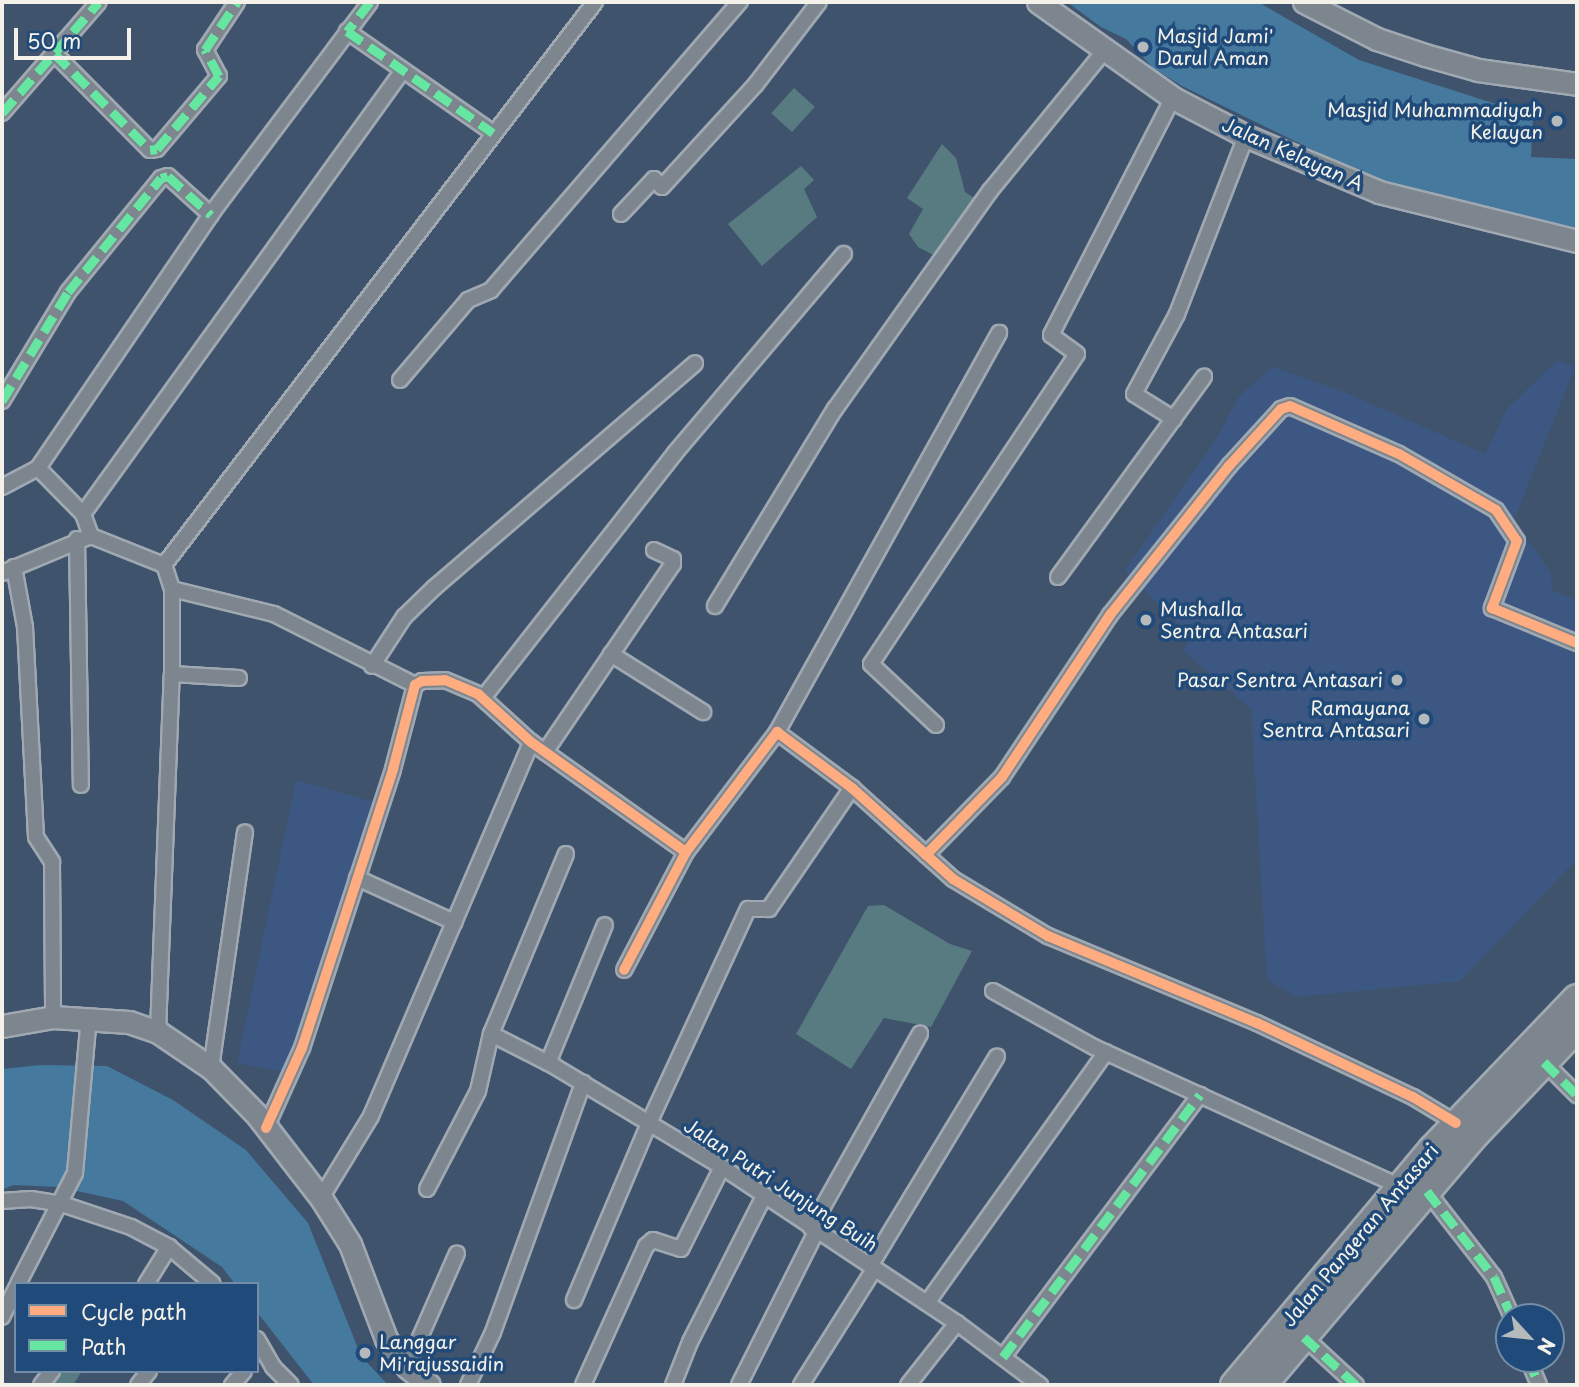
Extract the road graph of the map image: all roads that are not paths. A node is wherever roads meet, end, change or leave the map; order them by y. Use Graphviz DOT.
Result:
graph roads {
  1 [pos="99,2"];
  2 [pos="237,2"];
  3 [pos="370,2"];
  4 [pos="595,2"];
  5 [pos="740,2"];
  6 [pos="819,2"];
  7 [pos="1038,2"];
  8 [pos="1304,2"];
  9 [pos="347,32"];
  10 [pos="1104,51"];
  11 [pos="55,54"];
  12 [pos="401,73"];
  13 [pos="1577,84"];
  14 [pos="1173,98"];
  15 [pos="2,113"];
  16 [pos="493,133"];
  17 [pos="1246,136"];
  18 [pos="621,214"];
  19 [pos="211,215"];
  20 [pos="1577,241"];
  21 [pos="844,254"];
  22 [pos="999,333"];
  23 [pos="695,363"];
  24 [pos="1204,377"];
  25 [pos="400,380"];
  26 [pos="2,401"];
  27 [pos="1174,419"];
  28 [pos="37,468"];
  29 [pos="2,487"];
  30 [pos="83,514"];
  31 [pos="84,537"];
  32 [pos="654,550"];
  33 [pos="164,565"];
  34 [pos="8,570"];
  35 [pos="1058,577"];
  36 [pos="172,589"];
  37 [pos="715,606"];
  38 [pos="1577,643"];
  39 [pos="611,654"];
  40 [pos="372,666"];
  41 [pos="172,674"];
  42 [pos="239,678"];
  43 [pos="415,685"];
  44 [pos="483,698"];
  45 [pos="704,712"];
  46 [pos="936,725"];
  47 [pos="777,732"];
  48 [pos="531,742"];
  49 [pos="545,752"];
  50 [pos="81,785"];
  51 [pos="852,788"];
  52 [pos="245,832"];
  53 [pos="686,852"];
  54 [pos="566,854"];
  55 [pos="926,855"];
  56 [pos="357,878"];
  57 [pos="454,922"];
  58 [pos="605,925"];
  59 [pos="624,971"];
  60 [pos="993,991"];
  61 [pos="1577,998"];
  62 [pos="53,1017"];
  63 [pos="88,1025"];
  64 [pos="2,1026"];
  65 [pos="1577,1028"];
  66 [pos="158,1031"];
  67 [pos="491,1034"];
  68 [pos="920,1034"];
  69 [pos="1106,1052"];
  70 [pos="997,1056"];
  71 [pos="1544,1062"];
  72 [pos="548,1063"];
  73 [pos="211,1068"];
  74 [pos="583,1083"];
  75 [pos="1199,1095"];
  76 [pos="1577,1095"];
  77 [pos="649,1123"];
  78 [pos="1456,1124"];
  79 [pos="266,1128"];
  80 [pos="722,1167"];
  81 [pos="1401,1187"];
  82 [pos="427,1189"];
  83 [pos="1427,1191"];
  84 [pos="764,1196"];
  85 [pos="321,1198"];
  86 [pos="2,1201"];
  87 [pos="62,1204"];
  88 [pos="813,1230"];
  89 [pos="169,1247"];
  90 [pos="1364,1248"];
  91 [pos="457,1253"];
  92 [pos="872,1267"];
  93 [pos="19,1282"];
  94 [pos="147,1282"];
  95 [pos="212,1282"];
  96 [pos="14,1292"];
  97 [pos="574,1300"];
  98 [pos="927,1303"];
  99 [pos="1506,1303"];
  100 [pos="2,1317"];
  101 [pos="957,1323"];
  102 [pos="1304,1337"];
  103 [pos="259,1348"];
  104 [pos="1003,1357"];
  105 [pos="407,1367"];
  106 [pos="291,1385"];
  107 [pos="429,1385"];
  108 [pos="468,1385"];
  109 [pos="583,1385"];
  110 [pos="673,1385"];
  111 [pos="739,1385"];
  112 [pos="801,1385"];
  113 [pos="908,1385"];
  114 [pos="1040,1385"];
  115 [pos="1234,1385"];
  116 [pos="1263,1385"];
  117 [pos="1356,1385"];
  1 -- 11 [label="street"];
  2 -- 11 [label="street"];
  3 -- 9 [label="street"];
  4 -- 16 [label="street"];
  5 -- 25 [label="street"];
  6 -- 18 [label="street"];
  7 -- 10 [label="street, Jalan Kelayan A"];
  8 -- 13 [label="street"];
  9 -- 12 [label="street"];
  9 -- 19 [label="street"];
  10 -- 14 [label="street, Jalan Kelayan A"];
  10 -- 37 [label="street"];
  11 -- 15 [label="street"];
  12 -- 16 [label="street"];
  12 -- 30 [label="street"];
  14 -- 17 [label="street, Jalan Kelayan A"];
  14 -- 46 [label="street"];
  16 -- 33 [label="street"];
  17 -- 20 [label="street, Jalan Kelayan A"];
  17 -- 27 [label="street"];
  19 -- 26 [label="street"];
  19 -- 28 [label="street"];
  21 -- 44 [label="street"];
  22 -- 47 [label="street"];
  23 -- 40 [label="street"];
  24 -- 27 [label="street"];
  27 -- 35 [label="street"];
  28 -- 29 [label="street"];
  28 -- 30 [label="street"];
  30 -- 31 [label="street"];
  31 -- 33 [label="street"];
  31 -- 34 [label="street"];
  31 -- 50 [label="street"];
  32 -- 39 [label="street"];
  33 -- 36 [label="street"];
  34 -- 62 [label="street"];
  36 -- 40 [label="street"];
  36 -- 41 [label="street"];
  38 -- 55 [label="street"];
  39 -- 45 [label="street"];
  39 -- 49 [label="street"];
  40 -- 43 [label="street"];
  41 -- 42 [label="street"];
  41 -- 66 [label="street"];
  43 -- 44 [label="street"];
  43 -- 56 [label="street"];
  44 -- 48 [label="street"];
  47 -- 51 [label="street"];
  47 -- 53 [label="street"];
  48 -- 49 [label="street"];
  48 -- 57 [label="street"];
  49 -- 53 [label="street"];
  51 -- 55 [label="street"];
  51 -- 77 [label="street"];
  52 -- 73 [label="street"];
  53 -- 59 [label="street"];
  54 -- 67 [label="street"];
  55 -- 78 [label="street"];
  56 -- 57 [label="street"];
  56 -- 79 [label="street"];
  57 -- 85 [label="street"];
  58 -- 72 [label="street"];
  60 -- 69 [label="street"];
  61 -- 78 [label="highway, Jalan Pangeran Antasari"];
  62 -- 63 [label="street"];
  62 -- 64 [label="street"];
  63 -- 66 [label="street"];
  63 -- 87 [label="street"];
  65 -- 71 [label="highway, Jalan Pangeran Antasari"];
  66 -- 73 [label="street"];
  67 -- 72 [label="street, Jalan Putri Junjung Buih"];
  67 -- 82 [label="street"];
  68 -- 88 [label="street"];
  69 -- 75 [label="street"];
  69 -- 98 [label="street"];
  70 -- 92 [label="street"];
  71 -- 76 [label="street"];
  71 -- 83 [label="highway, Jalan Pangeran Antasari"];
  72 -- 74 [label="street, Jalan Putri Junjung Buih"];
  73 -- 79 [label="street"];
  74 -- 77 [label="street, Jalan Putri Junjung Buih"];
  74 -- 108 [label="street"];
  75 -- 81 [label="street"];
  75 -- 104 [label="street"];
  77 -- 80 [label="street, Jalan Putri Junjung Buih"];
  77 -- 97 [label="street"];
  78 -- 81 [label="highway, Jalan Pangeran Antasari"];
  79 -- 85 [label="street"];
  80 -- 84 [label="street, Jalan Putri Junjung Buih"];
  80 -- 109 [label="street"];
  81 -- 90 [label="highway, Jalan Pangeran Antasari"];
  83 -- 90 [label="highway, Jalan Pangeran Antasari"];
  83 -- 99 [label="street"];
  84 -- 88 [label="street, Jalan Putri Junjung Buih"];
  84 -- 110 [label="street"];
  85 -- 105 [label="street"];
  86 -- 87 [label="street"];
  87 -- 89 [label="street"];
  87 -- 93 [label="street"];
  88 -- 92 [label="street, Jalan Putri Junjung Buih"];
  88 -- 111 [label="street"];
  89 -- 94 [label="street"];
  89 -- 95 [label="street"];
  90 -- 102 [label="highway, Jalan Pangeran Antasari"];
  90 -- 115 [label="highway, Jalan Pangeran Antasari"];
  91 -- 105 [label="street"];
  92 -- 98 [label="street, Jalan Putri Junjung Buih"];
  92 -- 112 [label="street"];
  96 -- 100 [label="street"];
  98 -- 101 [label="street, Jalan Putri Junjung Buih"];
  101 -- 104 [label="street, Jalan Putri Junjung Buih"];
  101 -- 113 [label="street"];
  102 -- 116 [label="highway, Jalan Pangeran Antasari"];
  102 -- 117 [label="street"];
  103 -- 106 [label="street"];
  104 -- 114 [label="street, Jalan Putri Junjung Buih"];
  105 -- 107 [label="street"];
}
